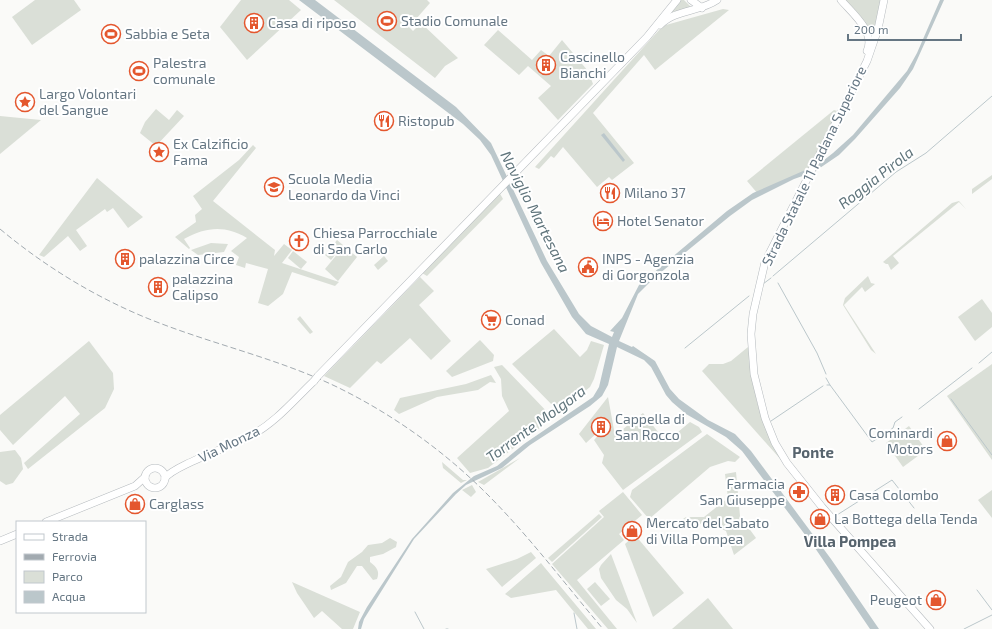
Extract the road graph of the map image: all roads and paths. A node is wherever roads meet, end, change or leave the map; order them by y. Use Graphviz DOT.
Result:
graph roads {
  1 [pos="677,0"];
  2 [pos="690,0"];
  3 [pos="717,0"];
  4 [pos="841,0"];
  5 [pos="884,0"];
  6 [pos="702,8"];
  7 [pos="647,36"];
  8 [pos="851,94"];
  9 [pos="176,469"];
  10 [pos="161,470"];
  11 [pos="145,477"];
  12 [pos="165,478"];
  13 [pos="148,485"];
  14 [pos="135,486"];
  15 [pos="48,521"];
  16 [pos="16,534"];
  17 [pos="0,541"];
  18 [pos="930,629"];
  1 -- 7 [label="main road"];
  2 -- 6 [label="main road"];
  3 -- 6 [label="main road"];
  4 -- 8 [label="main road"];
  5 -- 8 [label="main road, Strada Statale 11 Padana Superiore"];
  6 -- 7 [label="main road"];
  7 -- 9 [label="main road, Via Monza"];
  8 -- 18 [label="main road, Strada Statale 11 Padana Superiore"];
  9 -- 10 [label="main road, Via Monza"];
  9 -- 12 [label="main road, Via Monza"];
  10 -- 11 [label="main road, Via Monza"];
  10 -- 12 [label="main road"];
  11 -- 13 [label="main road"];
  11 -- 14 [label="main road, Via Monza"];
  12 -- 13 [label="main road, Via Monza"];
  13 -- 14 [label="main road, Via Monza"];
  14 -- 15 [label="main road, Via Monza"];
  16 -- 17 [label="main road"];
}
